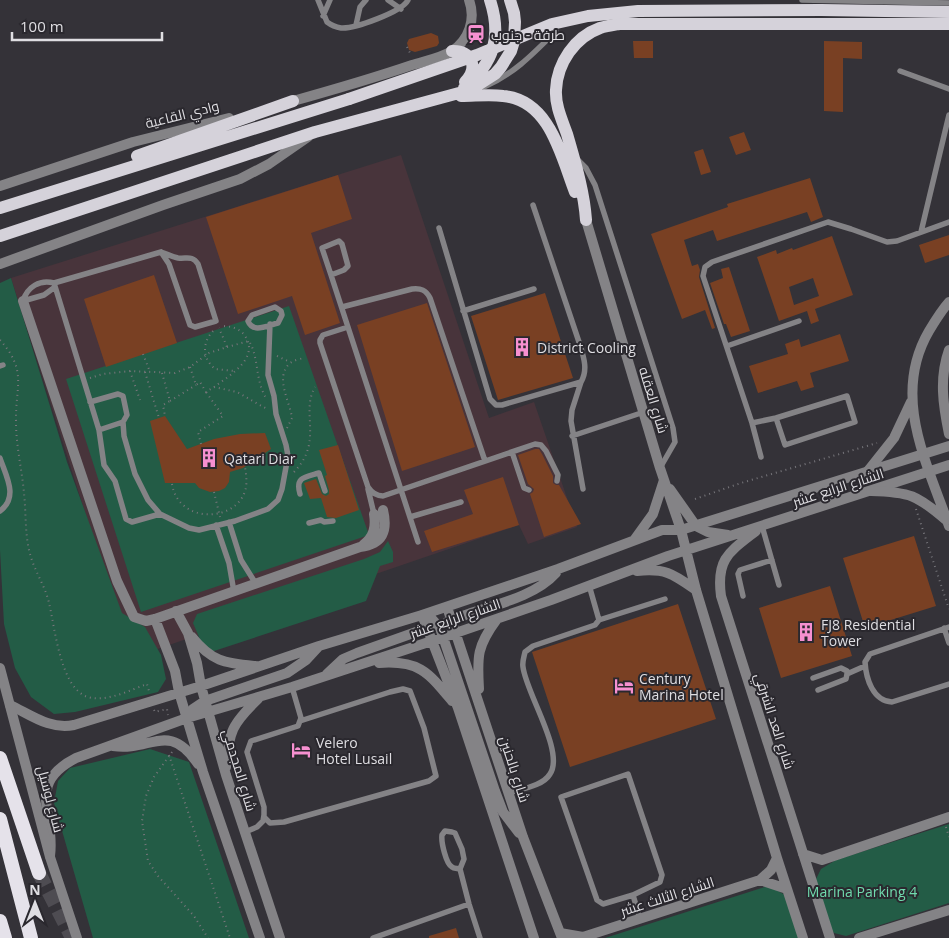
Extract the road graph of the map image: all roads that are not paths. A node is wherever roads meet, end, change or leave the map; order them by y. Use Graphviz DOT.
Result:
graph roads {
  1 [pos="318,0"];
  2 [pos="330,0"];
  3 [pos="366,0"];
  4 [pos="388,0"];
  5 [pos="408,0"];
  6 [pos="469,0"];
  7 [pos="490,0"];
  8 [pos="510,0"];
  9 [pos="802,0"];
  10 [pos="859,1"];
  11 [pos="949,3"];
  12 [pos="916,7"];
  13 [pos="401,9"];
  14 [pos="949,12"];
  15 [pos="323,16"];
  16 [pos="949,24"];
  17 [pos="356,25"];
  18 [pos="556,31"];
  19 [pos="452,51"];
  20 [pos="900,71"];
  21 [pos="949,89"];
  22 [pos="451,96"];
  23 [pos="293,101"];
  24 [pos="949,115"];
  25 [pos="315,132"];
  26 [pos="572,155"];
  27 [pos="104,174"];
  28 [pos="0,186"];
  29 [pos="533,204"];
  30 [pos="0,208"];
  31 [pos="586,220"];
  32 [pos="949,222"];
  33 [pos="439,228"];
  34 [pos="921,232"];
  35 [pos="0,236"];
  36 [pos="161,252"];
  37 [pos="17,257"];
  38 [pos="0,264"];
  39 [pos="0,271"];
  40 [pos="331,275"];
  41 [pos="55,285"];
  42 [pos="534,289"];
  43 [pos="23,301"];
  44 [pos="949,302"];
  45 [pos="342,307"];
  46 [pos="463,311"];
  47 [pos="799,321"];
  48 [pos="270,324"];
  49 [pos="348,327"];
  50 [pos="728,346"];
  51 [pos="949,350"];
  52 [pos="581,382"];
  53 [pos="912,401"];
  54 [pos="90,402"];
  55 [pos="644,412"];
  56 [pos="776,418"];
  57 [pos="123,422"];
  58 [pos="752,422"];
  59 [pos="99,430"];
  60 [pos="949,434"];
  61 [pos="572,436"];
  62 [pos="949,446"];
  63 [pos="512,452"];
  64 [pos="923,454"];
  65 [pos="761,457"];
  66 [pos="0,458"];
  67 [pos="485,461"];
  68 [pos="949,465"];
  69 [pos="660,468"];
  70 [pos="930,471"];
  71 [pos="867,472"];
  72 [pos="664,480"];
  73 [pos="557,481"];
  74 [pos="368,487"];
  75 [pos="583,489"];
  76 [pos="402,490"];
  77 [pos="529,490"];
  78 [pos="871,490"];
  79 [pos="325,491"];
  80 [pos="300,494"];
  81 [pos="380,496"];
  82 [pos="461,502"];
  83 [pos="748,509"];
  84 [pos="0,511"];
  85 [pos="379,512"];
  86 [pos="160,514"];
  87 [pos="410,517"];
  88 [pos="333,521"];
  89 [pos="229,522"];
  90 [pos="309,523"];
  91 [pos="948,524"];
  92 [pos="219,525"];
  93 [pos="696,526"];
  94 [pos="762,526"];
  95 [pos="681,530"];
  96 [pos="708,532"];
  97 [pos="731,536"];
  98 [pos="635,539"];
  99 [pos="418,542"];
  100 [pos="698,547"];
  101 [pos="686,551"];
  102 [pos="772,560"];
  103 [pos="690,565"];
  104 [pos="558,570"];
  105 [pos="621,573"];
  106 [pos="256,584"];
  107 [pos="589,585"];
  108 [pos="779,585"];
  109 [pos="696,590"];
  110 [pos="234,592"];
  111 [pos="743,596"];
  112 [pos="665,599"];
  113 [pos="447,607"];
  114 [pos="176,611"];
  115 [pos="422,615"];
  116 [pos="155,618"];
  117 [pos="497,618"];
  118 [pos="451,620"];
  119 [pos="599,620"];
  120 [pos="438,625"];
  121 [pos="427,628"];
  122 [pos="947,628"];
  123 [pos="188,633"];
  124 [pos="456,633"];
  125 [pos="444,637"];
  126 [pos="431,640"];
  127 [pos="949,643"];
  128 [pos="319,646"];
  129 [pos="366,664"];
  130 [pos="258,666"];
  131 [pos="865,666"];
  132 [pos="0,668"];
  133 [pos="848,674"];
  134 [pos="323,677"];
  135 [pos="813,678"];
  136 [pos="949,684"];
  137 [pos="200,686"];
  138 [pos="292,688"];
  139 [pos="818,690"];
  140 [pos="179,692"];
  141 [pos="260,697"];
  142 [pos="205,701"];
  143 [pos="480,703"];
  144 [pos="10,704"];
  145 [pos="458,708"];
  146 [pos="208,713"];
  147 [pos="187,718"];
  148 [pos="300,721"];
  149 [pos="110,746"];
  150 [pos="0,758"];
  151 [pos="203,772"];
  152 [pos="226,775"];
  153 [pos="509,793"];
  154 [pos="264,817"];
  155 [pos="949,817"];
  156 [pos="0,819"];
  157 [pos="245,832"];
  158 [pos="523,837"];
  159 [pos="803,854"];
  160 [pos="50,857"];
  161 [pos="778,858"];
  162 [pos="822,860"];
  163 [pos="460,868"];
  164 [pos="39,874"];
  165 [pos="760,880"];
  166 [pos="811,880"];
  167 [pos="787,889"];
  168 [pos="633,895"];
  169 [pos="469,904"];
  170 [pos="949,910"];
  171 [pos="640,919"];
  172 [pos="0,921"];
  173 [pos="561,935"];
  174 [pos="583,937"];
  175 [pos="830,937"];
  176 [pos="5,938"];
  177 [pos="32,938"];
  178 [pos="77,938"];
  179 [pos="260,938"];
  180 [pos="280,938"];
  181 [pos="373,938"];
  182 [pos="480,938"];
  183 [pos="534,938"];
  184 [pos="803,938"];
  185 [pos="859,938"];
  1 -- 15 [label="lane"];
  2 -- 15 [label="lane"];
  3 -- 17 [label="lane"];
  4 -- 13 [label="lane"];
  5 -- 13 [label="lane"];
  6 -- 19 [label="street"];
  7 -- 22 [label="main road"];
  8 -- 22 [label="main road"];
  9 -- 10 [label="lane"];
  10 -- 12 [label="lane"];
  11 -- 12 [label="lane"];
  12 -- 14 [label="main road"];
  12 -- 27 [label="main road, bridge"];
  13 -- 17 [label="lane"];
  15 -- 17 [label="lane"];
  16 -- 26 [label="main road"];
  18 -- 22 [label="lane"];
  19 -- 22 [label="main road"];
  19 -- 23 [label="street, وادي القاعية"];
  20 -- 21 [label="lane"];
  22 -- 25 [label="main road"];
  22 -- 31 [label="main road"];
  23 -- 27 [label="main road"];
  23 -- 28 [label="street, وادي القاعية"];
  24 -- 34 [label="lane"];
  25 -- 35 [label="main road"];
  25 -- 37 [label="street"];
  26 -- 31 [label="main road"];
  26 -- 69 [label="lane"];
  27 -- 30 [label="main road"];
  29 -- 52 [label="lane"];
  31 -- 55 [label="street, شارع العقله"];
  32 -- 34 [label="lane"];
  33 -- 46 [label="lane"];
  34 -- 50 [label="lane"];
  36 -- 36 [label="lane"];
  36 -- 41 [label="lane"];
  37 -- 38 [label="street"];
  37 -- 39 [label="street"];
  40 -- 40 [label="lane"];
  40 -- 45 [label="lane"];
  41 -- 43 [label="lane"];
  41 -- 43 [label="lane"];
  41 -- 54 [label="lane"];
  42 -- 46 [label="lane"];
  43 -- 116 [label="street"];
  44 -- 53 [label="street"];
  45 -- 49 [label="lane"];
  45 -- 67 [label="lane"];
  46 -- 52 [label="lane"];
  47 -- 50 [label="lane"];
  48 -- 48 [label="lane"];
  48 -- 89 [label="lane"];
  49 -- 74 [label="lane"];
  49 -- 76 [label="lane"];
  50 -- 58 [label="lane"];
  51 -- 60 [label="street"];
  52 -- 61 [label="lane"];
  53 -- 64 [label="street"];
  53 -- 71 [label="street"];
  54 -- 57 [label="lane"];
  54 -- 59 [label="lane"];
  55 -- 61 [label="lane"];
  55 -- 69 [label="street, شارع العقله"];
  56 -- 56 [label="lane"];
  56 -- 58 [label="lane"];
  57 -- 59 [label="lane"];
  57 -- 86 [label="lane"];
  58 -- 65 [label="lane"];
  59 -- 86 [label="lane"];
  61 -- 75 [label="lane"];
  62 -- 64 [label="street, الشارع الرابع عشر"];
  63 -- 67 [label="lane"];
  63 -- 73 [label="lane"];
  63 -- 77 [label="lane"];
  64 -- 70 [label="street"];
  64 -- 71 [label="street, الشارع الرابع عشر"];
  66 -- 84 [label="lane"];
  67 -- 76 [label="lane"];
  68 -- 70 [label="street, الشارع الرابع عشر"];
  69 -- 72 [label="street, شارع العقله"];
  70 -- 78 [label="street, الشارع الرابع عشر"];
  70 -- 91 [label="street"];
  71 -- 83 [label="street, الشارع الرابع عشر"];
  72 -- 93 [label="street"];
  72 -- 95 [label="street, شارع العقله"];
  72 -- 98 [label="street"];
  74 -- 81 [label="lane"];
  74 -- 85 [label="lane"];
  76 -- 81 [label="lane"];
  76 -- 87 [label="lane"];
  78 -- 91 [label="street"];
  78 -- 94 [label="street, الشارع الرابع عشر"];
  79 -- 80 [label="lane"];
  81 -- 85 [label="lane"];
  82 -- 87 [label="lane"];
  83 -- 93 [label="street, الشارع الرابع عشر"];
  83 -- 96 [label="street"];
  85 -- 106 [label="street"];
  86 -- 92 [label="lane"];
  87 -- 99 [label="lane"];
  88 -- 90 [label="lane"];
  89 -- 92 [label="lane"];
  89 -- 106 [label="lane"];
  92 -- 110 [label="lane"];
  93 -- 95 [label="street, الشارع الرابع عشر"];
  93 -- 96 [label="street"];
  94 -- 97 [label="street, الشارع الرابع عشر"];
  94 -- 102 [label="lane"];
  94 -- 159 [label="street, شارع العد الشرقي"];
  95 -- 98 [label="street, الشارع الرابع عشر"];
  95 -- 101 [label="street"];
  96 -- 97 [label="street"];
  96 -- 100 [label="street"];
  97 -- 100 [label="street, الشارع الرابع عشر"];
  98 -- 104 [label="street, الشارع الرابع عشر"];
  100 -- 101 [label="street, الشارع الرابع عشر"];
  100 -- 103 [label="street"];
  101 -- 103 [label="street"];
  101 -- 105 [label="street, الشارع الرابع عشر"];
  102 -- 108 [label="lane"];
  102 -- 111 [label="lane"];
  103 -- 109 [label="street"];
  104 -- 113 [label="street, الشارع الرابع عشر"];
  104 -- 118 [label="street"];
  105 -- 107 [label="street, الشارع الرابع عشر"];
  105 -- 109 [label="street"];
  106 -- 110 [label="street"];
  107 -- 117 [label="street, الشارع الرابع عشر"];
  107 -- 119 [label="lane"];
  109 -- 161 [label="street"];
  110 -- 114 [label="street"];
  112 -- 119 [label="lane"];
  113 -- 115 [label="street, الشارع الرابع عشر"];
  113 -- 118 [label="street, شارع بالحنين"];
  113 -- 120 [label="street"];
  114 -- 116 [label="street"];
  114 -- 123 [label="street, شارع المجدمي"];
  115 -- 120 [label="street"];
  115 -- 121 [label="street"];
  115 -- 128 [label="street, الشارع الرابع عشر"];
  116 -- 140 [label="street"];
  117 -- 124 [label="street, الشارع الرابع عشر"];
  117 -- 143 [label="street"];
  118 -- 120 [label="street"];
  118 -- 124 [label="street, شارع بالحنين"];
  119 -- 153 [label="lane"];
  120 -- 121 [label="street"];
  120 -- 125 [label="street"];
  120 -- 126 [label="street"];
  121 -- 126 [label="street"];
  121 -- 134 [label="street"];
  122 -- 127 [label="lane"];
  122 -- 131 [label="lane"];
  123 -- 130 [label="street"];
  123 -- 137 [label="street, شارع المجدمي"];
  124 -- 125 [label="street, الشارع الرابع عشر"];
  124 -- 143 [label="street, شارع بالحنين"];
  125 -- 126 [label="street, الشارع الرابع عشر"];
  125 -- 158 [label="street"];
  126 -- 129 [label="street, الشارع الرابع عشر"];
  126 -- 145 [label="street"];
  128 -- 130 [label="street, الشارع الرابع عشر"];
  128 -- 142 [label="street"];
  129 -- 134 [label="street, الشارع الرابع عشر"];
  129 -- 145 [label="street"];
  130 -- 137 [label="street, الشارع الرابع عشر"];
  131 -- 133 [label="lane"];
  131 -- 136 [label="lane"];
  132 -- 144 [label="street, شارع لوسيل"];
  133 -- 135 [label="lane"];
  133 -- 139 [label="lane"];
  134 -- 138 [label="street, الشارع الرابع عشر"];
  137 -- 140 [label="street, الشارع الرابع عشر"];
  137 -- 142 [label="street, شارع المجدمي"];
  138 -- 141 [label="street, الشارع الرابع عشر"];
  138 -- 148 [label="lane"];
  140 -- 144 [label="street, الشارع الرابع عشر"];
  140 -- 147 [label="street"];
  141 -- 146 [label="street, الشارع الرابع عشر"];
  141 -- 152 [label="street"];
  142 -- 146 [label="street, شارع المجدمي"];
  142 -- 147 [label="street"];
  143 -- 153 [label="street, شارع بالحنين"];
  144 -- 160 [label="street, شارع لوسيل"];
  145 -- 183 [label="street"];
  146 -- 147 [label="street, الشارع الرابع عشر"];
  146 -- 152 [label="street, شارع المجدمي"];
  147 -- 149 [label="street, الشارع الرابع عشر"];
  147 -- 151 [label="street"];
  148 -- 154 [label="lane"];
  148 -- 154 [label="lane"];
  149 -- 151 [label="street"];
  149 -- 160 [label="street, الشارع الرابع عشر"];
  150 -- 164 [label="highway"];
  151 -- 179 [label="street"];
  152 -- 157 [label="street, شارع المجدمي"];
  153 -- 158 [label="street, شارع بالحنين"];
  154 -- 157 [label="lane"];
  155 -- 162 [label="street"];
  156 -- 177 [label="highway"];
  157 -- 180 [label="street, شارع المجدمي"];
  158 -- 173 [label="street, شارع بالحنين"];
  159 -- 162 [label="street"];
  159 -- 166 [label="street, شارع العد الشرقي"];
  160 -- 178 [label="street, شارع لوسيل"];
  161 -- 165 [label="street"];
  161 -- 167 [label="street"];
  162 -- 166 [label="street"];
  163 -- 163 [label="lane"];
  163 -- 169 [label="lane"];
  165 -- 167 [label="street"];
  165 -- 171 [label="street, الشارع الثالث عشر"];
  166 -- 175 [label="street, شارع العد الشرقي"];
  167 -- 184 [label="street"];
  168 -- 168 [label="lane"];
  168 -- 171 [label="lane"];
  169 -- 181 [label="lane"];
  169 -- 182 [label="lane"];
  170 -- 185 [label="street"];
  171 -- 174 [label="street, الشارع الثالث عشر"];
  172 -- 176 [label="highway"];
  173 -- 174 [label="street, الشارع الثالث عشر"];
}
